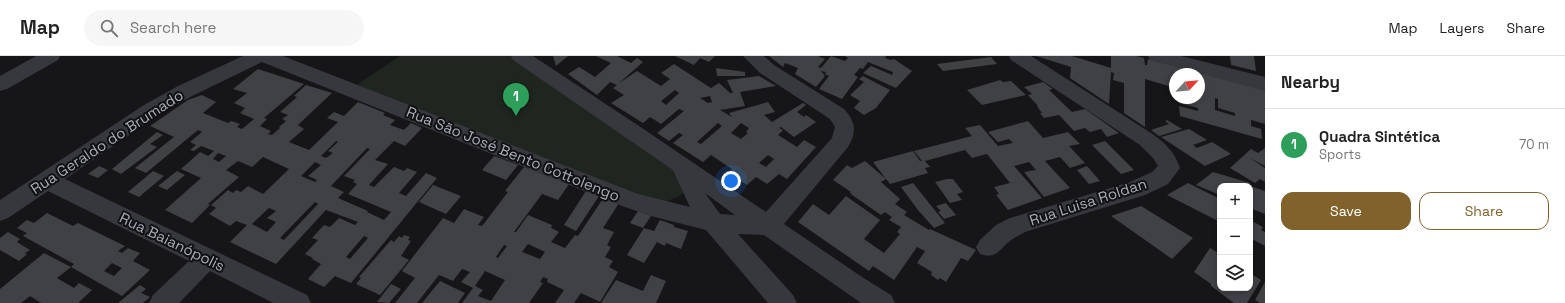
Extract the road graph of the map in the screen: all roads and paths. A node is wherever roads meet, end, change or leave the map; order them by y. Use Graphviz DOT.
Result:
graph roads {
  1 [pos="51,56"];
  2 [pos="259,56"];
  3 [pos="265,56"];
  4 [pos="520,56"];
  5 [pos="752,56"];
  6 [pos="1018,56"];
  7 [pos="1157,56"];
  8 [pos="0,84"];
  9 [pos="1265,84"];
  10 [pos="682,167"];
  11 [pos="47,180"];
  12 [pos="0,212"];
  13 [pos="717,223"];
  14 [pos="768,226"];
  15 [pos="988,247"];
  16 [pos="207,259"];
  17 [pos="162,303"];
  18 [pos="298,303"];
  19 [pos="784,303"];
  20 [pos="882,303"];
  1 -- 8 [label="street"];
  2 -- 11 [label="street, Rua Geraldo do Brumado"];
  3 -- 13 [label="street, Rua São José Bento Cottolengo"];
  4 -- 10 [label="street"];
  5 -- 14 [label="street"];
  6 -- 15 [label="street, Rua Luisa Roldan"];
  7 -- 9 [label="street"];
  10 -- 13 [label="street"];
  10 -- 14 [label="street"];
  11 -- 12 [label="street, Rua Geraldo do Brumado"];
  11 -- 16 [label="street, Rua Baianópolis"];
  13 -- 14 [label="street, Rua São José Bento Cottolengo"];
  13 -- 19 [label="street"];
  14 -- 20 [label="street"];
  16 -- 17 [label="street"];
  16 -- 18 [label="street, Rua Baianópolis"];
}
